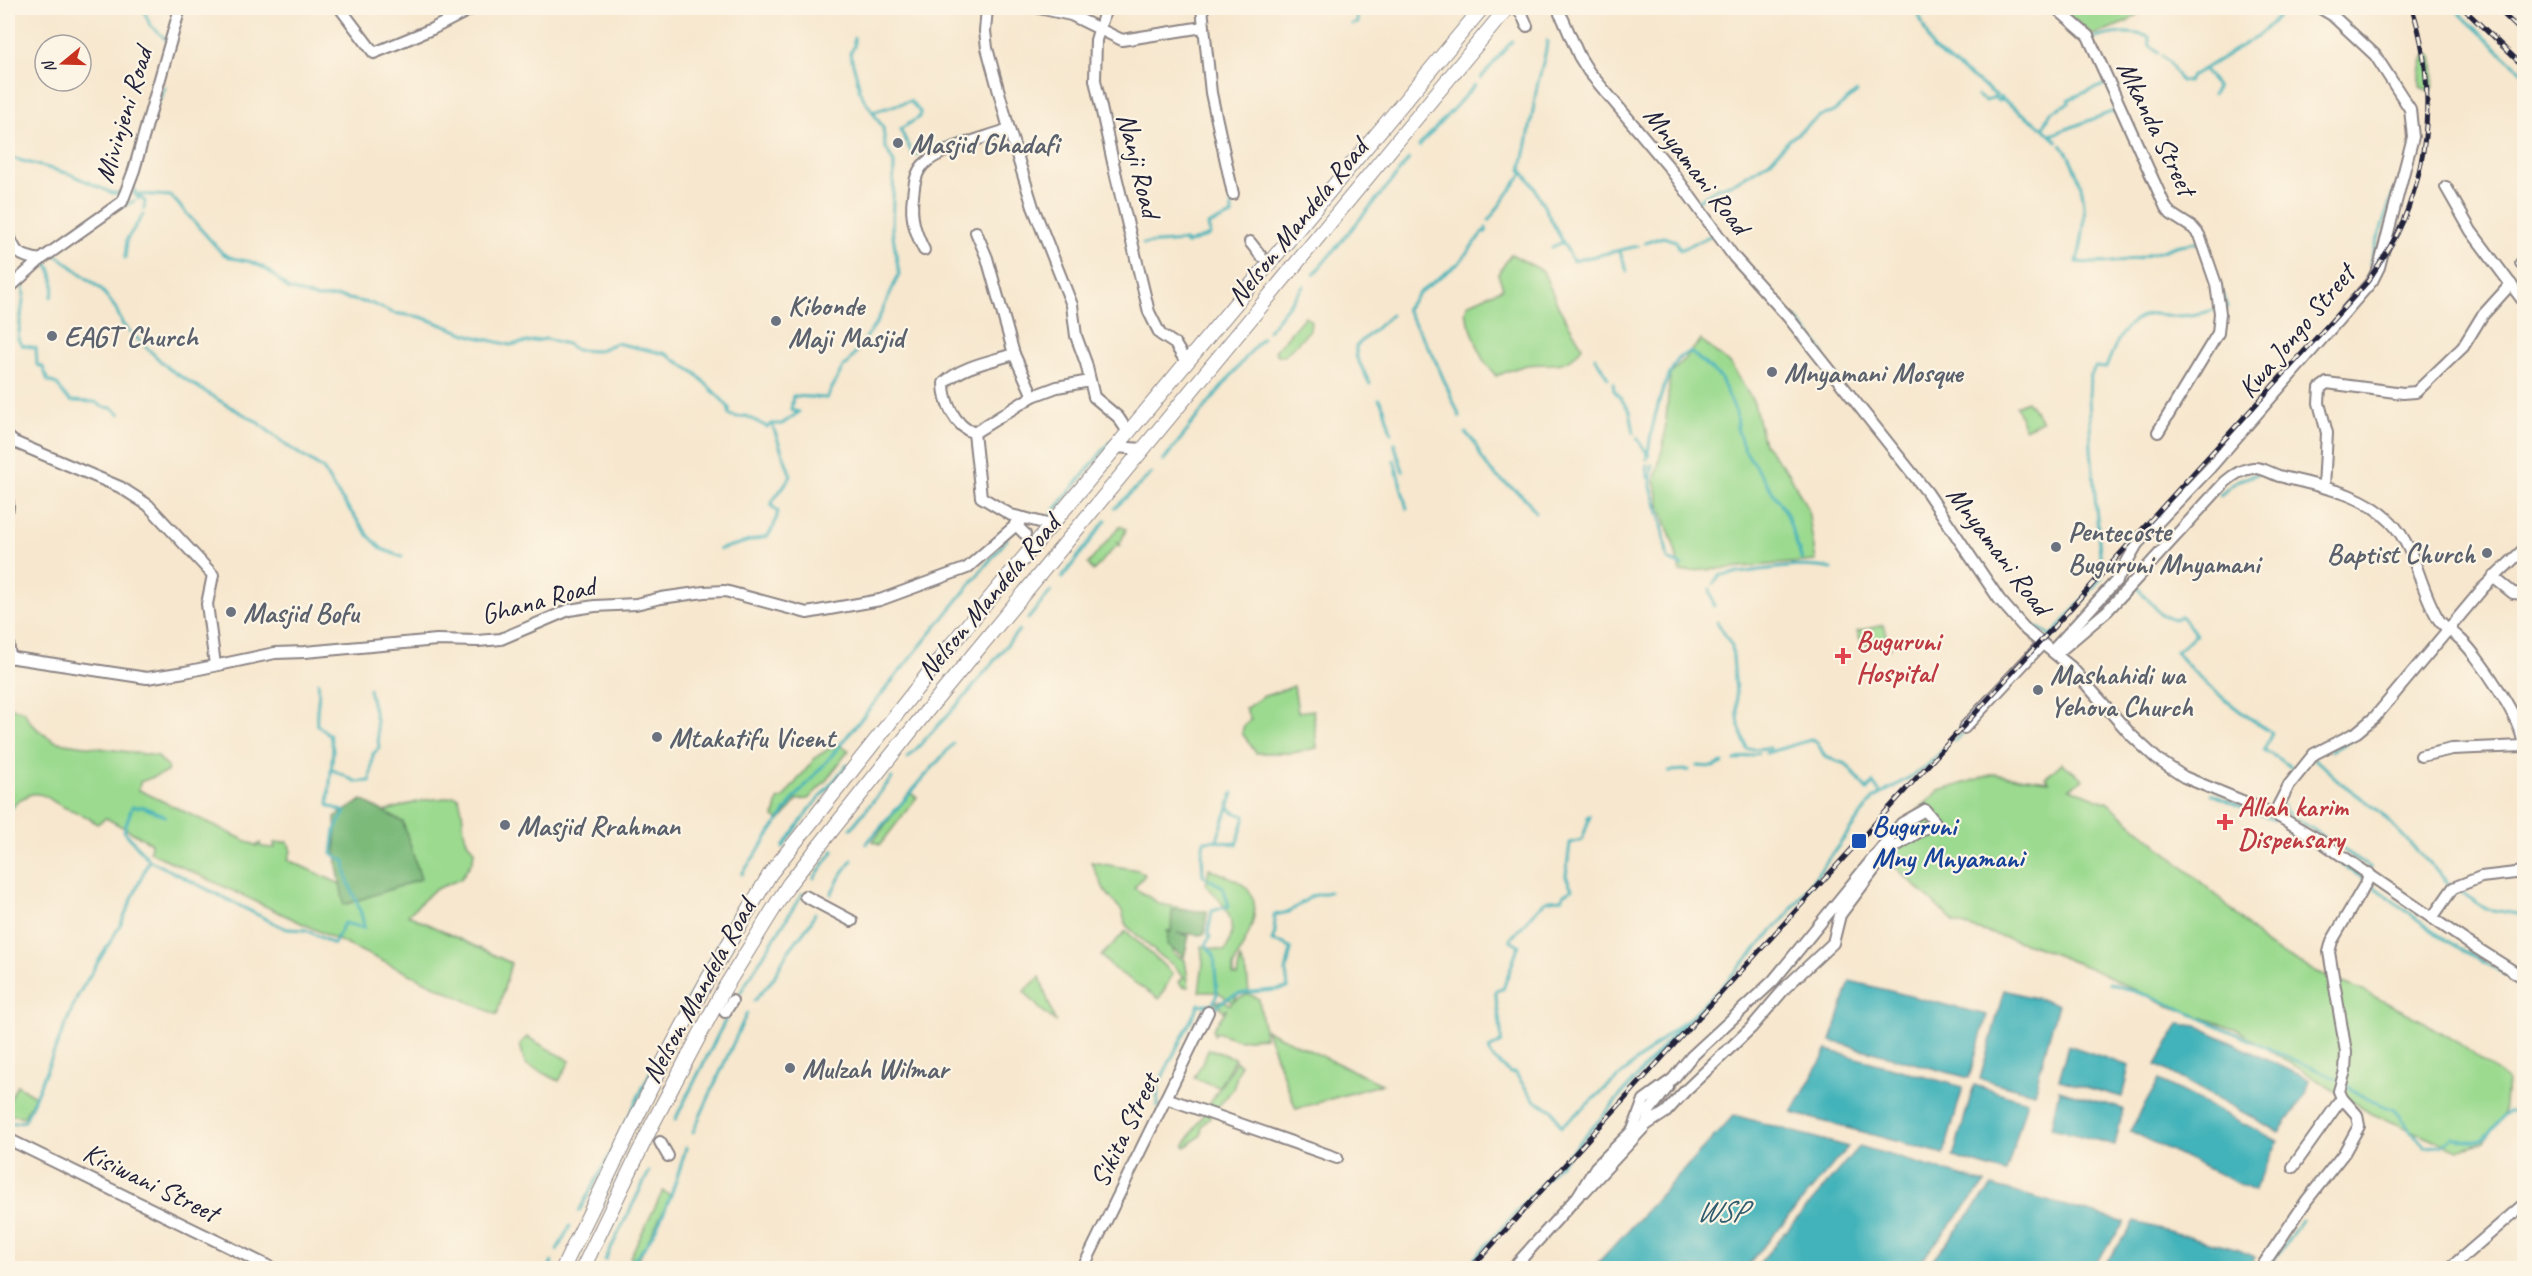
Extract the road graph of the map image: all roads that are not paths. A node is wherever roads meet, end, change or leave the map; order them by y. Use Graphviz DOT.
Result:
graph roads {
  1 [pos="180,8"];
  2 [pos="340,8"];
  3 [pos="473,8"];
  4 [pos="987,8"];
  5 [pos="1039,8"];
  6 [pos="1106,8"];
  7 [pos="1203,8"];
  8 [pos="1482,8"];
  9 [pos="1507,8"];
  10 [pos="1516,8"];
  11 [pos="2056,8"];
  12 [pos="2320,8"];
  13 [pos="1561,11"];
  14 [pos="1527,26"];
  15 [pos="1203,27"];
  16 [pos="1100,28"];
  17 [pos="1009,129"];
  18 [pos="2446,187"];
  19 [pos="1233,194"];
  20 [pos="976,232"];
  21 [pos="8,233"];
  22 [pos="1250,242"];
  23 [pos="924,250"];
  24 [pos="1261,256"];
  25 [pos="40,260"];
  26 [pos="2511,284"];
  27 [pos="8,289"];
  28 [pos="2524,302"];
  29 [pos="1014,354"];
  30 [pos="1186,362"];
  31 [pos="1090,381"];
  32 [pos="1033,396"];
  33 [pos="1128,432"];
  34 [pos="2158,432"];
  35 [pos="974,433"];
  36 [pos="8,437"];
  37 [pos="1115,447"];
  38 [pos="1143,449"];
  39 [pos="2324,487"];
  40 [pos="8,502"];
  41 [pos="8,508"];
  42 [pos="1019,521"];
  43 [pos="1051,525"];
  44 [pos="1025,534"];
  45 [pos="2524,549"];
  46 [pos="2493,577"];
  47 [pos="2524,594"];
  48 [pos="2446,629"];
  49 [pos="8,642"];
  50 [pos="2042,644"];
  51 [pos="2055,652"];
  52 [pos="9,657"];
  53 [pos="215,666"];
  54 [pos="1964,728"];
  55 [pos="2421,756"];
  56 [pos="2274,814"];
  57 [pos="2524,872"];
  58 [pos="2369,873"];
  59 [pos="805,896"];
  60 [pos="2432,918"];
  61 [pos="852,921"];
  62 [pos="2524,978"];
  63 [pos="732,1001"];
  64 [pos="725,1012"];
  65 [pos="1208,1012"];
  66 [pos="1673,1079"];
  67 [pos="1166,1098"];
  68 [pos="2342,1098"];
  69 [pos="1646,1125"];
  70 [pos="8,1139"];
  71 [pos="660,1142"];
  72 [pos="668,1156"];
  73 [pos="1337,1158"];
  74 [pos="2293,1167"];
  75 [pos="1578,1196"];
  76 [pos="2524,1204"];
  77 [pos="272,1269"];
  78 [pos="563,1269"];
  79 [pos="583,1269"];
  80 [pos="1083,1269"];
  81 [pos="1513,1269"];
  82 [pos="2261,1269"];
  83 [pos="2450,1269"];
  1 -- 25 [label="street, Mivinjeni Road"];
  2 -- 3 [label="street"];
  4 -- 17 [label="street"];
  5 -- 16 [label="street"];
  6 -- 16 [label="street, Nanji Road"];
  7 -- 15 [label="street"];
  8 -- 30 [label="main road, Nelson Mandela Road"];
  9 -- 38 [label="main road, Nelson Mandela Road"];
  10 -- 14 [label="street"];
  11 -- 34 [label="street, Mkanda Street"];
  12 -- 51 [label="street, Kwa Jongo Street"];
  13 -- 50 [label="street, Mnyamani Road"];
  15 -- 16 [label="street"];
  15 -- 19 [label="street"];
  16 -- 30 [label="street, Nanji Road"];
  17 -- 23 [label="street"];
  17 -- 31 [label="street"];
  18 -- 26 [label="street"];
  20 -- 29 [label="street"];
  21 -- 25 [label="street"];
  22 -- 24 [label="street"];
  25 -- 27 [label="street, Mivinjeni Road"];
  26 -- 28 [label="street"];
  26 -- 39 [label="street"];
  29 -- 32 [label="street"];
  29 -- 35 [label="street"];
  30 -- 33 [label="main road, Nelson Mandela Road"];
  31 -- 32 [label="street"];
  31 -- 33 [label="street"];
  32 -- 35 [label="street"];
  33 -- 37 [label="main road, Nelson Mandela Road"];
  35 -- 42 [label="street"];
  36 -- 53 [label="street"];
  37 -- 38 [label="street"];
  37 -- 43 [label="main road, Nelson Mandela Road"];
  38 -- 79 [label="main road, Nelson Mandela Road"];
  39 -- 48 [label="street"];
  39 -- 51 [label="street"];
  40 -- 41 [label="street"];
  42 -- 43 [label="street"];
  42 -- 44 [label="street"];
  42 -- 53 [label="street, Ghana Road"];
  43 -- 78 [label="main road, Nelson Mandela Road"];
  45 -- 46 [label="street"];
  46 -- 47 [label="street"];
  46 -- 48 [label="street"];
  48 -- 55 [label="street"];
  48 -- 56 [label="street"];
  49 -- 52 [label="street, Ghana Road"];
  50 -- 51 [label="street, Mnyamani Road"];
  50 -- 54 [label="street"];
  51 -- 56 [label="street, Mnyamani Road"];
  52 -- 53 [label="street, Ghana Road"];
  56 -- 58 [label="street, Mnyamani Road"];
  57 -- 60 [label="street"];
  58 -- 60 [label="street, Mnyamani Road"];
  58 -- 68 [label="street"];
  59 -- 61 [label="street"];
  60 -- 62 [label="street, Mnyamani Road"];
  63 -- 64 [label="street"];
  65 -- 67 [label="street, Sikita Street"];
  66 -- 69 [label="street"];
  66 -- 69 [label="street"];
  66 -- 75 [label="street"];
  67 -- 73 [label="street"];
  67 -- 80 [label="street, Sikita Street"];
  68 -- 74 [label="street"];
  68 -- 82 [label="street"];
  69 -- 75 [label="street"];
  70 -- 77 [label="street, Kisiwani Street"];
  71 -- 72 [label="street"];
  75 -- 81 [label="street"];
  76 -- 83 [label="street"];
}
